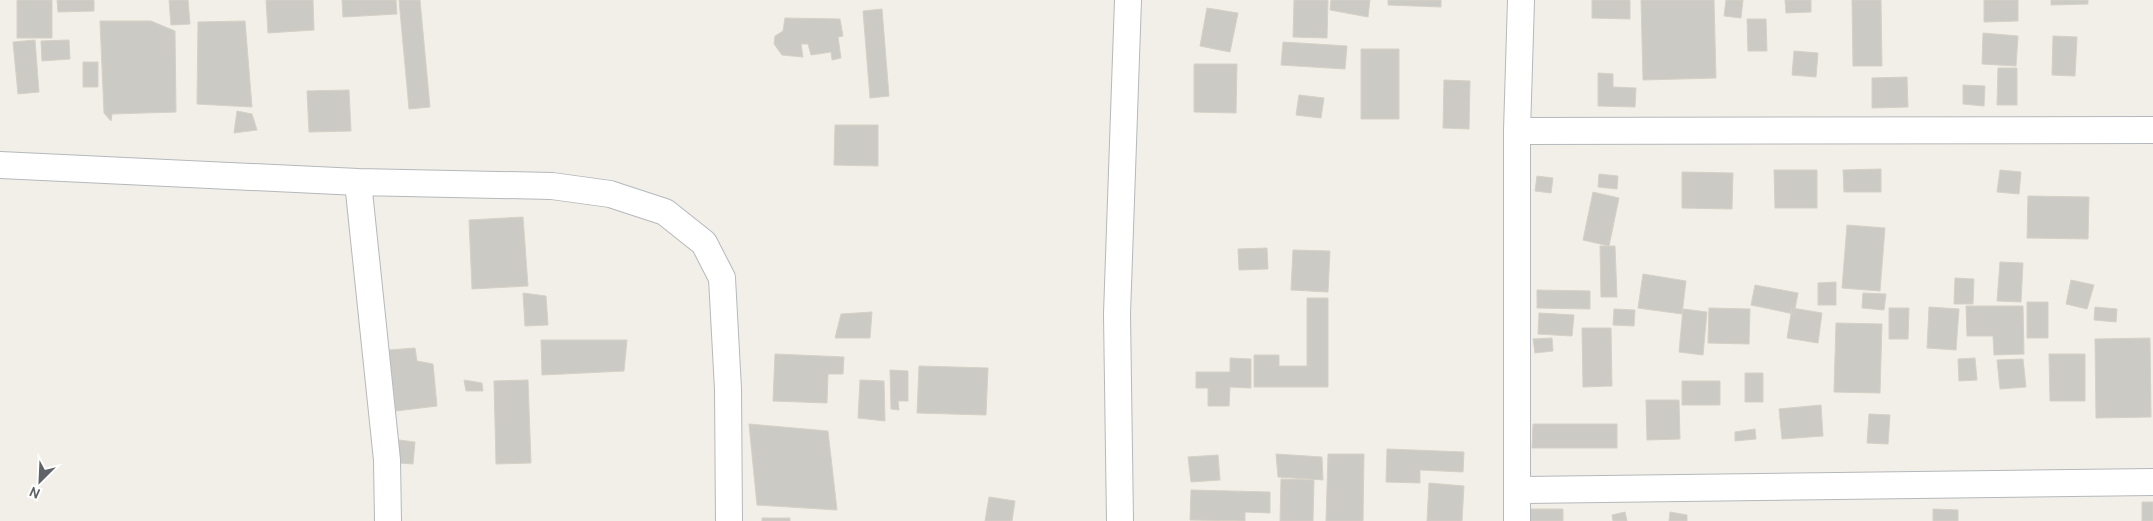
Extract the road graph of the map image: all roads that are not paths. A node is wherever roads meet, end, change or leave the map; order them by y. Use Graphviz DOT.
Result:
graph roads {
  1 [pos="1128,0"];
  2 [pos="1521,0"];
  3 [pos="2153,130"];
  4 [pos="1517,131"];
  5 [pos="0,165"];
  6 [pos="358,182"];
  7 [pos="2153,482"];
  8 [pos="1517,490"];
  9 [pos="388,521"];
  10 [pos="729,521"];
  11 [pos="1120,521"];
  12 [pos="1516,521"];
  1 -- 11 [label="street"];
  2 -- 4 [label="street"];
  3 -- 4 [label="street"];
  4 -- 8 [label="street"];
  5 -- 6 [label="street"];
  6 -- 9 [label="street"];
  6 -- 10 [label="street"];
  7 -- 8 [label="street"];
  8 -- 12 [label="street"];
}
